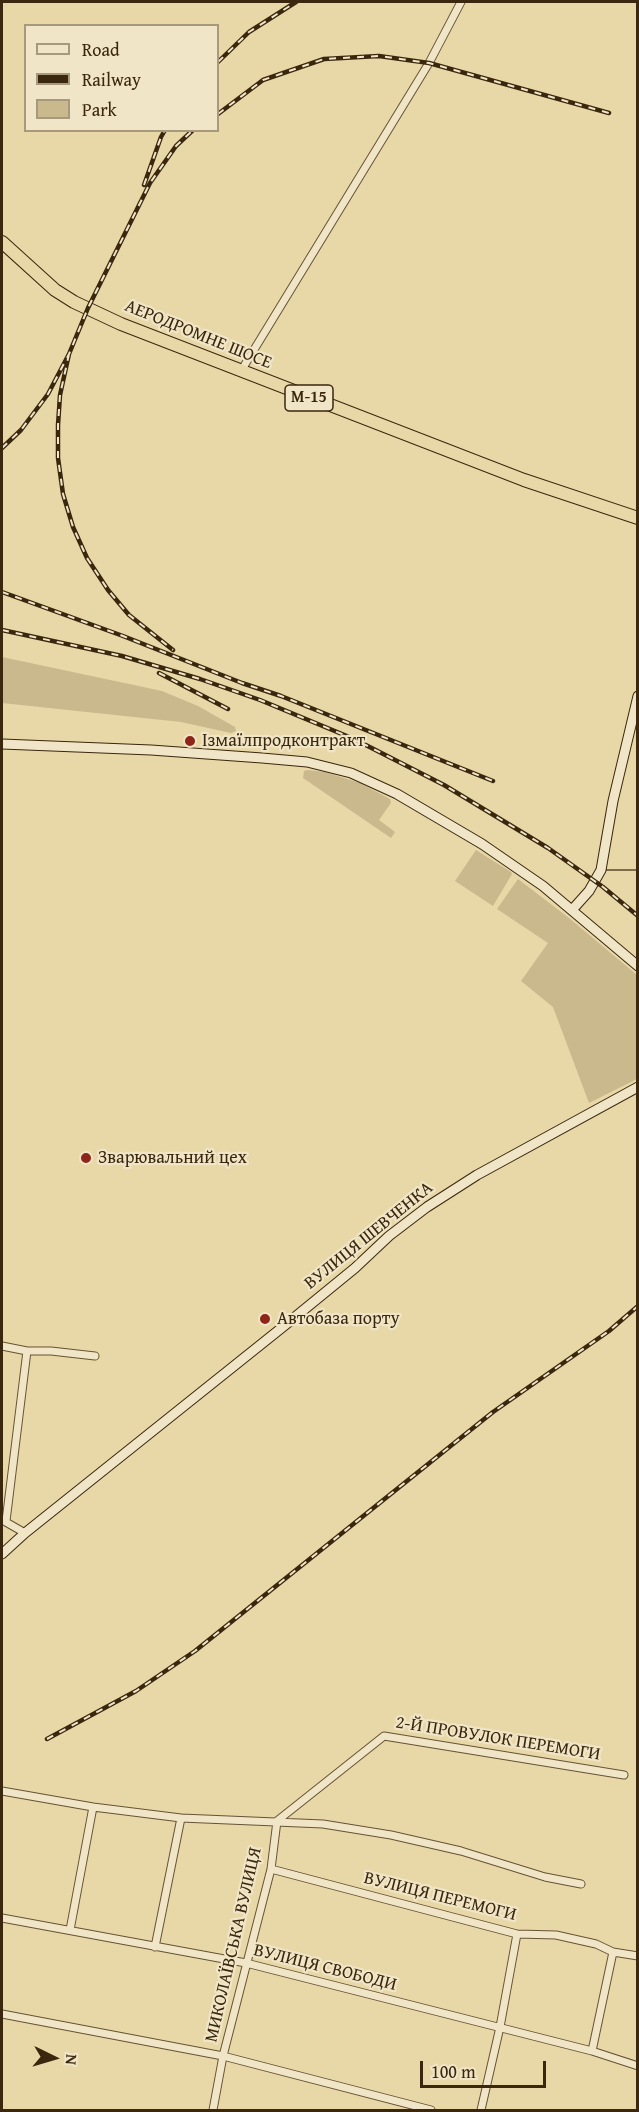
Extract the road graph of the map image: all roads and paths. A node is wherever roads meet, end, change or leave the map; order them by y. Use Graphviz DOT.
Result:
graph roads {
  1 [pos="461,2"];
  2 [pos="2,242"];
  3 [pos="241,371"];
  4 [pos="637,518"];
  5 [pos="638,696"];
  6 [pos="2,744"];
  7 [pos="572,910"];
  8 [pos="638,966"];
  9 [pos="638,1088"];
  10 [pos="2,1346"];
  11 [pos="27,1352"];
  12 [pos="95,1356"];
  13 [pos="4,1521"];
  14 [pos="25,1533"];
  15 [pos="2,1554"];
  16 [pos="624,1775"];
  17 [pos="2,1791"];
  18 [pos="93,1807"];
  19 [pos="181,1818"];
  20 [pos="277,1821"];
  21 [pos="271,1869"];
  22 [pos="581,1884"];
  23 [pos="2,1918"];
  24 [pos="70,1930"];
  25 [pos="517,1934"];
  26 [pos="155,1947"];
  27 [pos="614,1952"];
  28 [pos="638,1956"];
  29 [pos="246,1963"];
  30 [pos="2,2014"];
  31 [pos="500,2027"];
  32 [pos="592,2051"];
  33 [pos="223,2056"];
  34 [pos="638,2066"];
  35 [pos="213,2110"];
  36 [pos="431,2110"];
  37 [pos="481,2110"];
  1 -- 3 [label="street"];
  2 -- 3 [label="highway, АЕРОДРОМНЕ ШОСЕ / М-15"];
  3 -- 4 [label="highway, АЕРОДРОМНЕ ШОСЕ / М-15"];
  5 -- 7 [label="main road"];
  6 -- 7 [label="main road"];
  7 -- 8 [label="main road"];
  9 -- 14 [label="main road, ВУЛИЦЯ ШЕВЧЕНКА"];
  10 -- 11 [label="street"];
  11 -- 12 [label="street"];
  11 -- 13 [label="street"];
  13 -- 14 [label="street"];
  14 -- 15 [label="main road, ВУЛИЦЯ ШЕВЧЕНКА"];
  16 -- 20 [label="street, 2-Й ПРОВУЛОК ПЕРЕМОГИ"];
  17 -- 18 [label="street"];
  18 -- 19 [label="street"];
  18 -- 24 [label="street"];
  19 -- 20 [label="street"];
  19 -- 26 [label="street"];
  20 -- 21 [label="street, МИКОЛАЇВСЬКА ВУЛИЦЯ"];
  20 -- 22 [label="street"];
  21 -- 25 [label="street, ВУЛИЦЯ ПЕРЕМОГИ"];
  21 -- 29 [label="street, МИКОЛАЇВСЬКА ВУЛИЦЯ"];
  23 -- 24 [label="street, ВУЛИЦЯ СВОБОДИ"];
  24 -- 26 [label="street, ВУЛИЦЯ СВОБОДИ"];
  25 -- 27 [label="street, ВУЛИЦЯ ПЕРЕМОГИ"];
  25 -- 31 [label="street"];
  26 -- 29 [label="street, ВУЛИЦЯ СВОБОДИ"];
  27 -- 28 [label="street, ВУЛИЦЯ ПЕРЕМОГИ"];
  27 -- 32 [label="street"];
  29 -- 31 [label="street, ВУЛИЦЯ СВОБОДИ"];
  29 -- 33 [label="street, МИКОЛАЇВСЬКА ВУЛИЦЯ"];
  30 -- 33 [label="street"];
  31 -- 32 [label="street, ВУЛИЦЯ СВОБОДИ"];
  31 -- 37 [label="street"];
  32 -- 34 [label="street, ВУЛИЦЯ СВОБОДИ"];
  33 -- 35 [label="street, МИКОЛАЇВСЬКА ВУЛИЦЯ"];
  33 -- 36 [label="street"];
}
